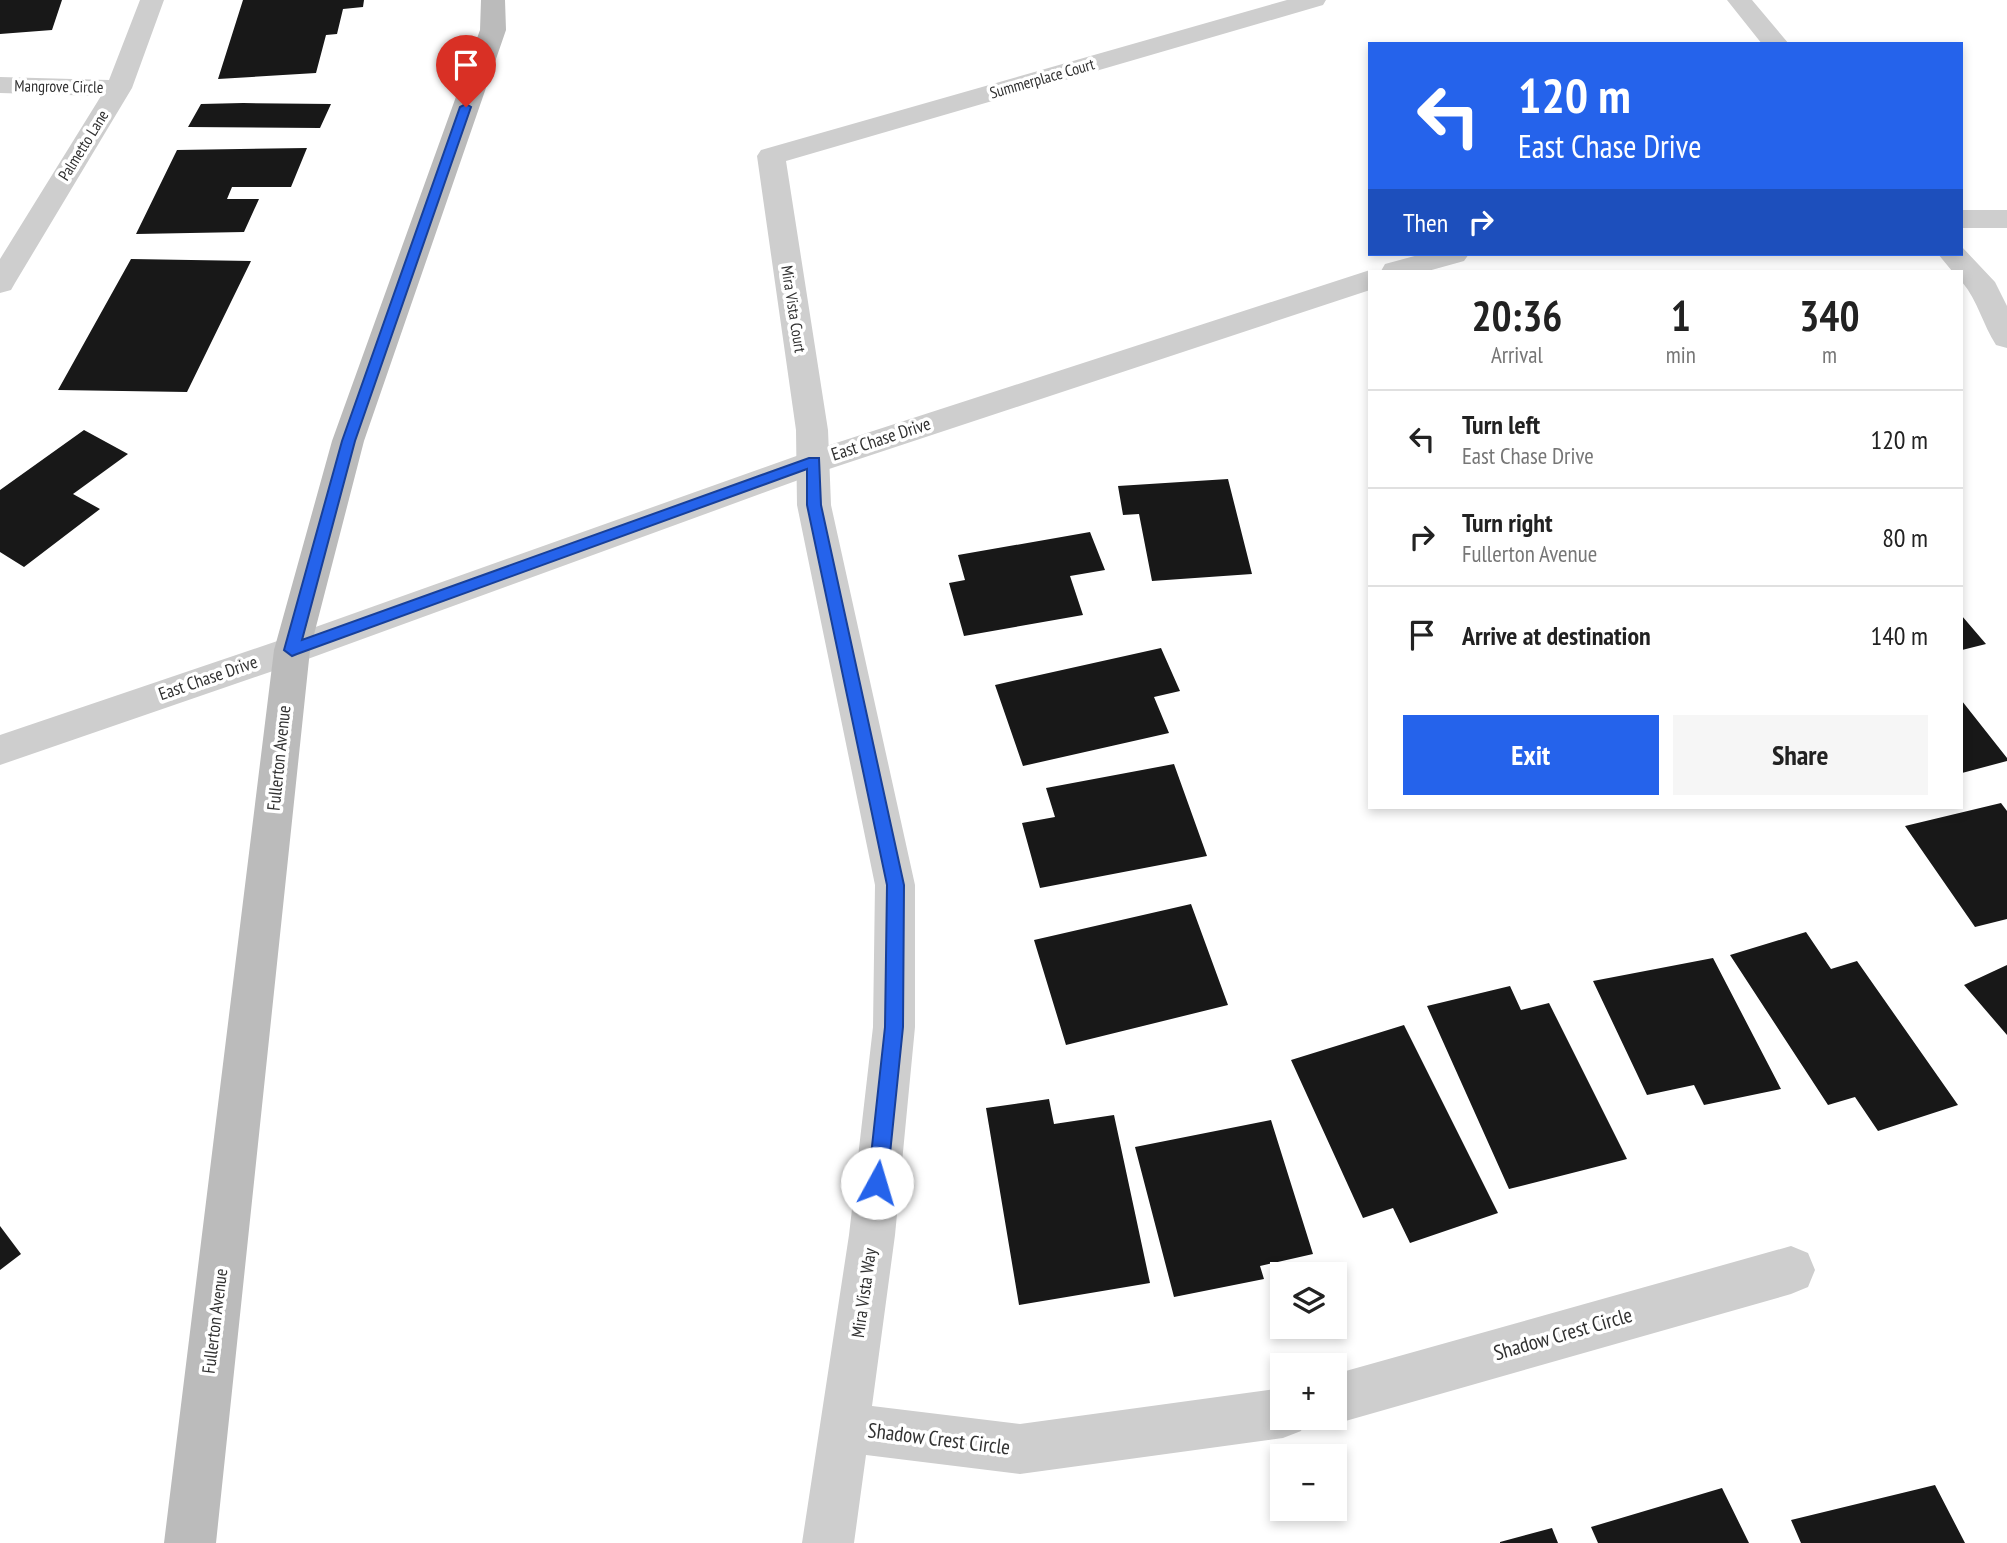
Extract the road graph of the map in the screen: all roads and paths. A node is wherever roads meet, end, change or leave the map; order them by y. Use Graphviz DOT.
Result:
graph roads {
  1 [pos="152,0"];
  2 [pos="493,0"];
  3 [pos="1314,0"];
  4 [pos="1739,0"];
  5 [pos="1774,42"];
  6 [pos="0,85"];
  7 [pos="119,88"];
  8 [pos="771,156"];
  9 [pos="1963,219"];
  10 [pos="2007,219"];
  11 [pos="1447,256"];
  12 [pos="1955,256"];
  13 [pos="1399,270"];
  14 [pos="1368,281"];
  15 [pos="0,283"];
  16 [pos="2007,338"];
  17 [pos="814,462"];
  18 [pos="292,650"];
  19 [pos="0,750"];
  20 [pos="1791,1270"];
  21 [pos="1347,1396"];
  22 [pos="1270,1415"];
  23 [pos="844,1427"];
  24 [pos="190,1543"];
  25 [pos="828,1543"];
  1 -- 7 [label="street, Palmetto Lane"];
  2 -- 18 [label="main road, Fullerton Avenue"];
  3 -- 8 [label="street, Summerplace Court"];
  4 -- 5 [label="street"];
  6 -- 7 [label="street, Mangrove Circle"];
  7 -- 15 [label="street, Palmetto Lane"];
  8 -- 17 [label="street, Mira Vista Court"];
  9 -- 10 [label="street"];
  11 -- 13 [label="street"];
  12 -- 16 [label="street"];
  14 -- 17 [label="street, East Chase Drive"];
  17 -- 18 [label="street, East Chase Drive"];
  17 -- 23 [label="street, Mira Vista Way"];
  18 -- 19 [label="street, East Chase Drive"];
  18 -- 24 [label="main road, Fullerton Avenue"];
  20 -- 21 [label="street, Shadow Crest Circle"];
  22 -- 23 [label="street, Shadow Crest Circle"];
  23 -- 25 [label="street, Mira Vista Way"];
}
